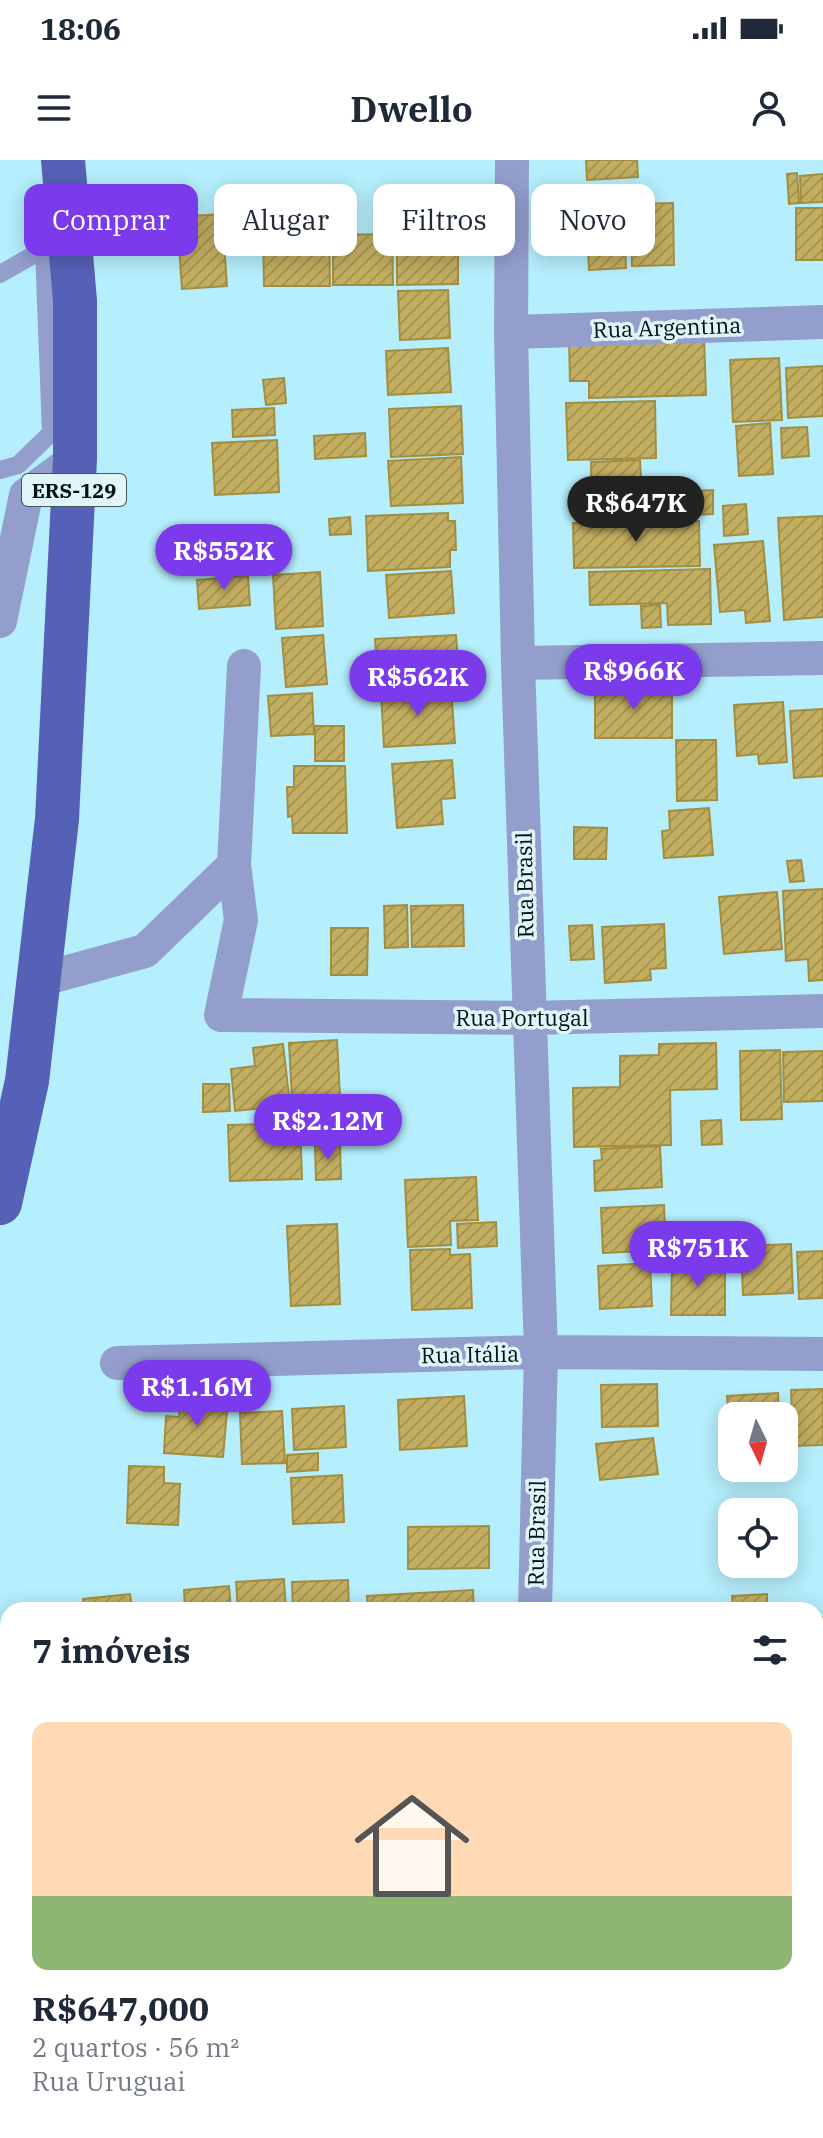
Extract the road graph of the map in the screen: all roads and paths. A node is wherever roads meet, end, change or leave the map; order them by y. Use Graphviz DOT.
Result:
graph roads {
  1 [pos="63,160"];
  2 [pos="512,160"];
  3 [pos="0,274"];
  4 [pos="823,322"];
  5 [pos="511,332"];
  6 [pos="75,459"];
  7 [pos="0,470"];
  8 [pos="0,621"];
  9 [pos="823,658"];
  10 [pos="518,663"];
  11 [pos="244,666"];
  12 [pos="234,865"];
  13 [pos="39,980"];
  14 [pos="823,1011"];
  15 [pos="527,1018"];
  16 [pos="0,1203"];
  17 [pos="541,1352"];
  18 [pos="823,1354"];
  19 [pos="117,1363"];
  20 [pos="535,1602"];
  1 -- 6 [label="main road, ERS-129"];
  2 -- 5 [label="street, Rua Brasil"];
  3 -- 7 [label="lane"];
  4 -- 5 [label="street, Rua Argentina"];
  5 -- 10 [label="street, Rua Brasil"];
  6 -- 8 [label="street"];
  6 -- 13 [label="main road, ERS-129"];
  9 -- 10 [label="street"];
  10 -- 15 [label="street, Rua Brasil"];
  11 -- 12 [label="street"];
  12 -- 13 [label="street"];
  12 -- 15 [label="street, Rua Portugal"];
  13 -- 16 [label="main road, ERS-129"];
  14 -- 15 [label="street, Rua Portugal"];
  15 -- 17 [label="street, Rua Brasil"];
  17 -- 18 [label="street, Rua Itália"];
  17 -- 19 [label="street, Rua Itália"];
  17 -- 20 [label="street, Rua Brasil"];
}
